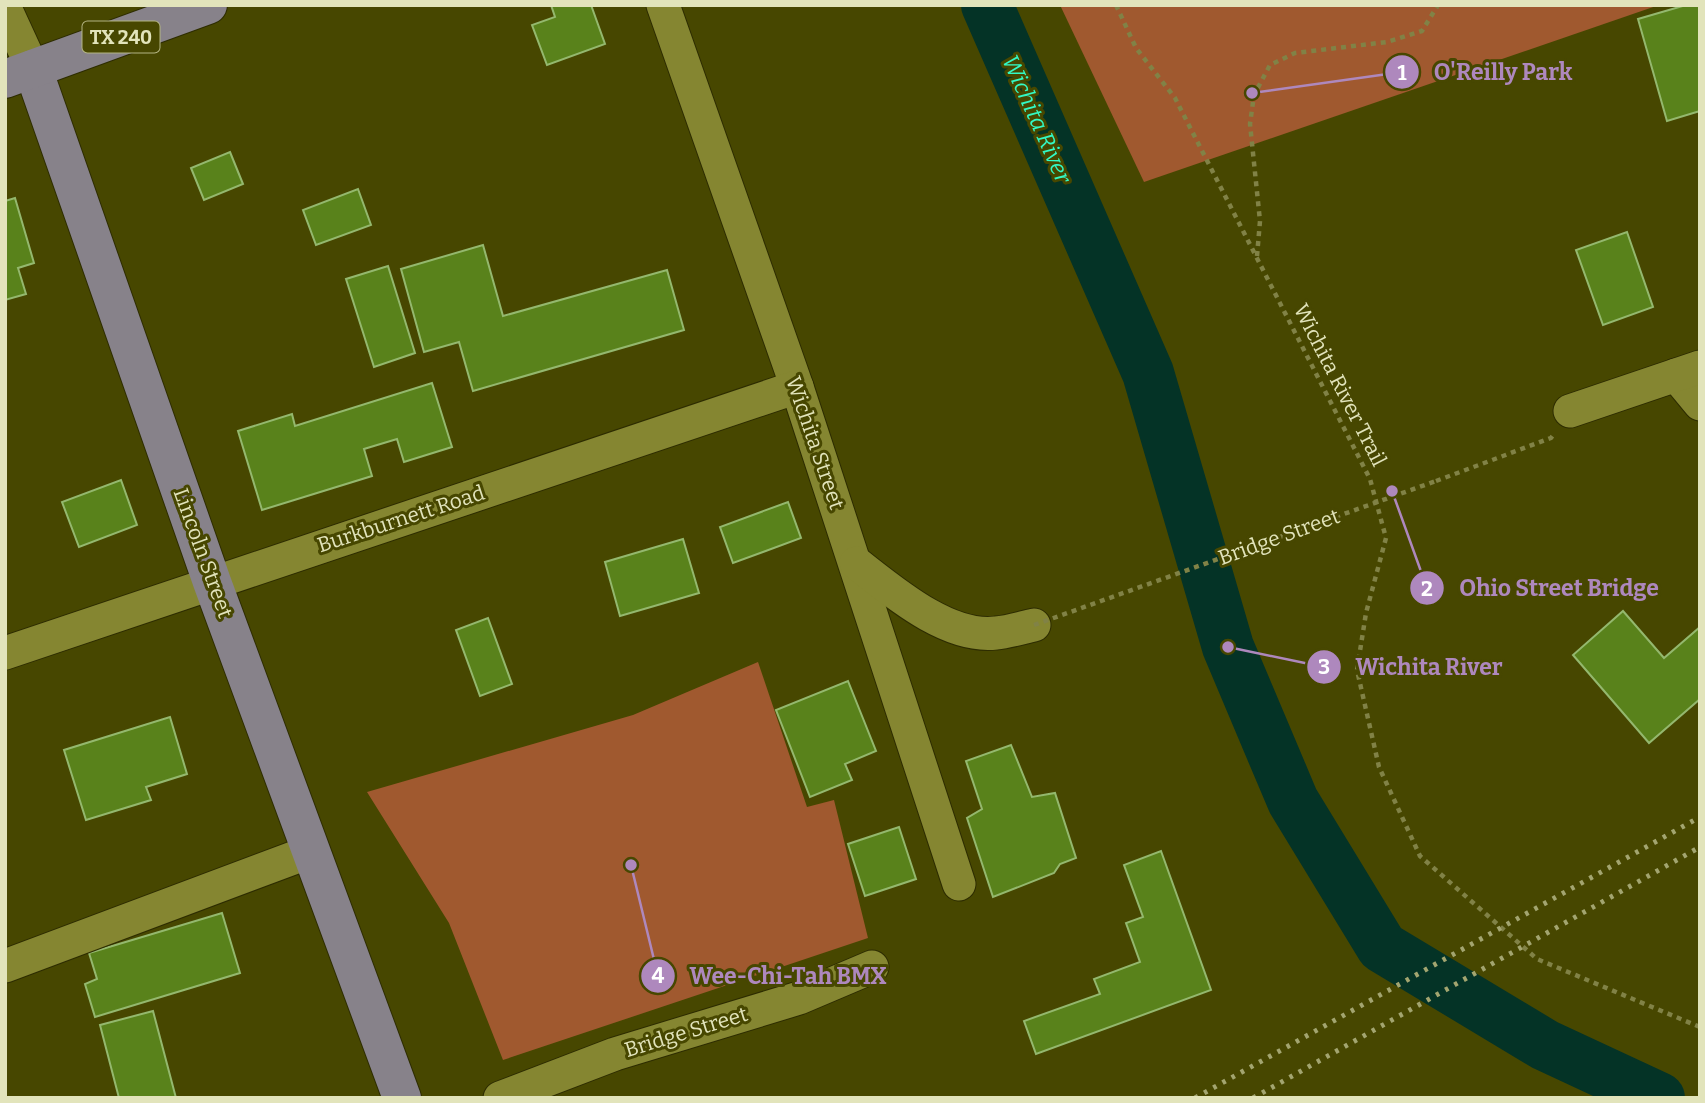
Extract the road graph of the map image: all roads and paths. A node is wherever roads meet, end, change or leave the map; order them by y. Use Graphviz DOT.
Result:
graph roads {
  1 [pos="208,5"];
  2 [pos="663,5"];
  3 [pos="1116,5"];
  4 [pos="1438,5"];
  5 [pos="5,8"];
  6 [pos="19,74"];
  7 [pos="1257,257"];
  8 [pos="1688,371"];
  9 [pos="797,387"];
  10 [pos="1700,404"];
  11 [pos="1570,411"];
  12 [pos="856,563"];
  13 [pos="212,582"];
  14 [pos="1034,625"];
  15 [pos="5,653"];
  16 [pos="312,850"];
  17 [pos="959,884"];
  18 [pos="5,967"];
  19 [pos="872,967"];
  20 [pos="1700,1027"];
  21 [pos="401,1098"];
  22 [pos="500,1098"];
  1 -- 6 [label="main road, TX 240"];
  2 -- 9 [label="street, Wichita Street"];
  3 -- 7 [label="path, Wichita River Trail"];
  4 -- 7 [label="path"];
  5 -- 6 [label="street, Lincoln Street"];
  6 -- 13 [label="main road, Lincoln Street"];
  7 -- 20 [label="path, Wichita River Trail"];
  8 -- 10 [label="street"];
  8 -- 11 [label="street"];
  9 -- 12 [label="street, Wichita Street"];
  9 -- 13 [label="street, Burkburnett Road"];
  11 -- 14 [label="path, Bridge Street, bridge"];
  12 -- 14 [label="street"];
  12 -- 17 [label="street, Wichita Street"];
  13 -- 15 [label="street, Burkburnett Road"];
  13 -- 16 [label="main road, Lincoln Street"];
  16 -- 18 [label="street"];
  16 -- 21 [label="main road, Lincoln Street"];
  19 -- 22 [label="street, Bridge Street"];
}
